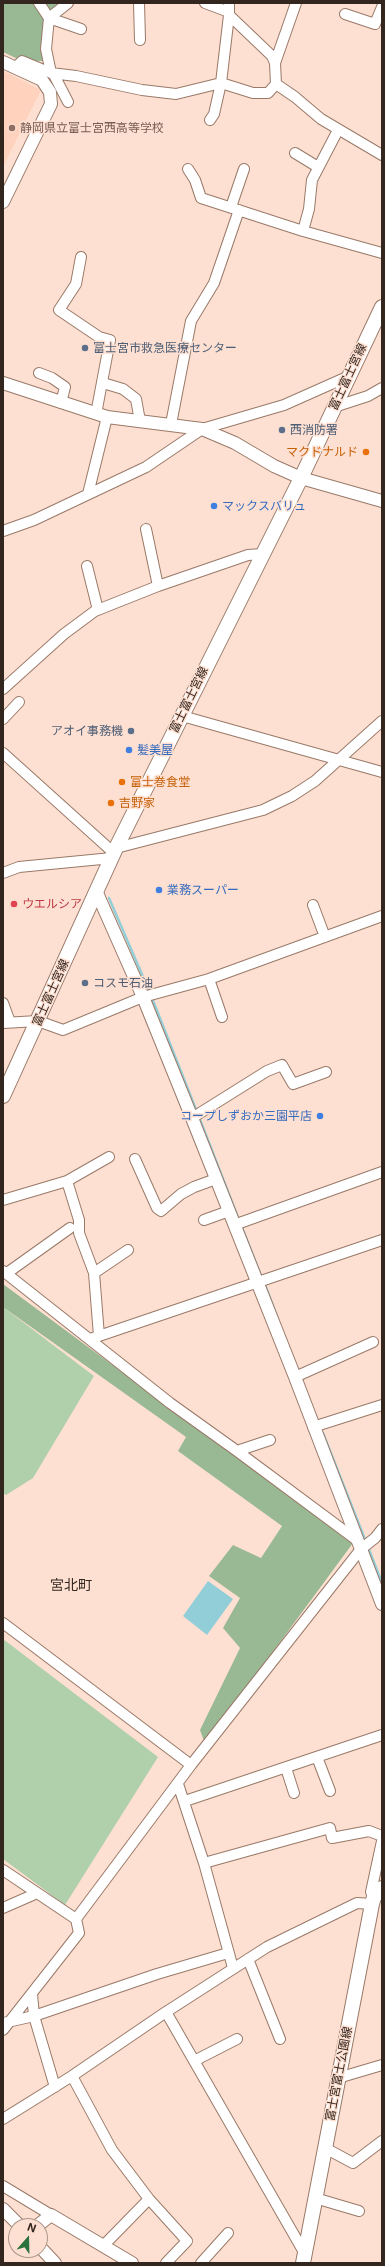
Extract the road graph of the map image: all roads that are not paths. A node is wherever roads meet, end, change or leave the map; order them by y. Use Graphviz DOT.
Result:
graph roads {
  1 [pos="38,3"];
  2 [pos="68,3"];
  3 [pos="139,3"];
  4 [pos="205,3"];
  5 [pos="296,3"];
  6 [pos="382,7"];
  7 [pos="229,10"];
  8 [pos="345,14"];
  9 [pos="49,18"];
  10 [pos="81,29"];
  11 [pos="140,40"];
  12 [pos="3,62"];
  13 [pos="275,63"];
  14 [pos="15,68"];
  15 [pos="52,73"];
  16 [pos="221,83"];
  17 [pos="276,84"];
  18 [pos="68,102"];
  19 [pos="210,120"];
  20 [pos="338,130"];
  21 [pos="295,153"];
  22 [pos="382,155"];
  23 [pos="318,167"];
  24 [pos="188,169"];
  25 [pos="244,169"];
  26 [pos="3,202"];
  27 [pos="235,209"];
  28 [pos="303,231"];
  29 [pos="382,253"];
  30 [pos="81,257"];
  31 [pos="382,307"];
  32 [pos="39,373"];
  33 [pos="347,377"];
  34 [pos="3,383"];
  35 [pos="103,383"];
  36 [pos="382,388"];
  37 [pos="61,403"];
  38 [pos="334,407"];
  39 [pos="101,415"];
  40 [pos="140,420"];
  41 [pos="171,424"];
  42 [pos="202,429"];
  43 [pos="301,478"];
  44 [pos="88,494"];
  45 [pos="382,501"];
  46 [pos="146,530"];
  47 [pos="3,532"];
  48 [pos="262,554"];
  49 [pos="87,566"];
  50 [pos="158,586"];
  51 [pos="98,610"];
  52 [pos="3,689"];
  53 [pos="19,702"];
  54 [pos="182,716"];
  55 [pos="3,719"];
  56 [pos="382,721"];
  57 [pos="3,753"];
  58 [pos="338,761"];
  59 [pos="382,772"];
  60 [pos="114,853"];
  61 [pos="3,873"];
  62 [pos="97,893"];
  63 [pos="313,906"];
  64 [pos="382,916"];
  65 [pos="325,937"];
  66 [pos="209,978"];
  67 [pos="148,996"];
  68 [pos="3,1003"];
  69 [pos="222,1017"];
  70 [pos="38,1021"];
  71 [pos="6,1022"];
  72 [pos="326,1072"];
  73 [pos="3,1096"];
  74 [pos="196,1115"];
  75 [pos="109,1156"];
  76 [pos="135,1159"];
  77 [pos="382,1172"];
  78 [pos="216,1179"];
  79 [pos="67,1181"];
  80 [pos="3,1200"];
  81 [pos="229,1211"];
  82 [pos="204,1220"];
  83 [pos="238,1224"];
  84 [pos="70,1228"];
  85 [pos="382,1240"];
  86 [pos="128,1250"];
  87 [pos="5,1272"];
  88 [pos="94,1273"];
  89 [pos="261,1280"];
  90 [pos="95,1338"];
  91 [pos="373,1342"];
  92 [pos="298,1376"];
  93 [pos="382,1405"];
  94 [pos="317,1426"];
  95 [pos="270,1440"];
  96 [pos="237,1450"];
  97 [pos="382,1529"];
  98 [pos="363,1544"];
  99 [pos="382,1604"];
  100 [pos="3,1623"];
  101 [pos="382,1735"];
  102 [pos="317,1757"];
  103 [pos="191,1765"];
  104 [pos="286,1768"];
  105 [pos="178,1784"];
  106 [pos="330,1791"];
  107 [pos="294,1793"];
  108 [pos="185,1801"];
  109 [pos="382,1836"];
  110 [pos="382,1841"];
  111 [pos="204,1863"];
  112 [pos="3,1870"];
  113 [pos="35,1894"];
  114 [pos="376,1896"];
  115 [pos="3,1908"];
  116 [pos="76,1919"];
  117 [pos="228,1953"];
  118 [pos="248,1959"];
  119 [pos="233,1968"];
  120 [pos="32,1994"];
  121 [pos="166,2012"];
  122 [pos="34,2016"];
  123 [pos="6,2022"];
  124 [pos="3,2030"];
  125 [pos="237,2039"];
  126 [pos="280,2039"];
  127 [pos="194,2061"];
  128 [pos="382,2065"];
  129 [pos="72,2076"];
  130 [pos="338,2078"];
  131 [pos="55,2087"];
  132 [pos="3,2119"];
  133 [pos="382,2141"];
  134 [pos="325,2148"];
  135 [pos="3,2186"];
  136 [pos="315,2198"];
  137 [pos="149,2199"];
  138 [pos="3,2210"];
  139 [pos="359,2211"];
  140 [pos="51,2215"];
  141 [pos="12,2218"];
  142 [pos="47,2218"];
  143 [pos="228,2234"];
  144 [pos="103,2246"];
  145 [pos="48,2255"];
  146 [pos="304,2258"];
  147 [pos="56,2263"];
  148 [pos="132,2263"];
  149 [pos="166,2263"];
  150 [pos="201,2263"];
  1 -- 9 [label="street"];
  2 -- 9 [label="street"];
  3 -- 11 [label="street"];
  4 -- 7 [label="street"];
  5 -- 13 [label="street"];
  6 -- 8 [label="street"];
  7 -- 13 [label="street"];
  7 -- 16 [label="street"];
  9 -- 10 [label="street"];
  9 -- 15 [label="street"];
  12 -- 14 [label="street"];
  13 -- 17 [label="street"];
  14 -- 15 [label="street"];
  14 -- 26 [label="street"];
  15 -- 16 [label="street"];
  15 -- 18 [label="street"];
  16 -- 17 [label="street"];
  16 -- 19 [label="street"];
  17 -- 20 [label="street"];
  20 -- 22 [label="street"];
  20 -- 23 [label="street"];
  21 -- 23 [label="street"];
  23 -- 28 [label="street"];
  24 -- 27 [label="street"];
  25 -- 27 [label="street"];
  27 -- 28 [label="street"];
  27 -- 41 [label="street"];
  28 -- 29 [label="street"];
  30 -- 35 [label="street"];
  31 -- 33 [label="main road, 富士富士宮線"];
  32 -- 37 [label="street"];
  33 -- 38 [label="main road, 富士富士宮線"];
  33 -- 42 [label="street"];
  34 -- 37 [label="street"];
  35 -- 39 [label="street"];
  35 -- 40 [label="street"];
  36 -- 38 [label="street"];
  37 -- 39 [label="street"];
  38 -- 43 [label="main road, 富士富士宮線"];
  39 -- 40 [label="street"];
  39 -- 44 [label="street"];
  40 -- 41 [label="street"];
  41 -- 42 [label="street"];
  42 -- 43 [label="street"];
  42 -- 44 [label="street"];
  43 -- 45 [label="street"];
  43 -- 48 [label="main road, 富士富士宮線"];
  44 -- 47 [label="street"];
  46 -- 50 [label="street"];
  48 -- 50 [label="street"];
  48 -- 54 [label="main road, 富士富士宮線"];
  49 -- 51 [label="street"];
  50 -- 51 [label="street"];
  51 -- 52 [label="street"];
  53 -- 55 [label="street"];
  54 -- 58 [label="street"];
  54 -- 60 [label="main road, 富士富士宮線"];
  56 -- 58 [label="street"];
  57 -- 60 [label="street"];
  58 -- 59 [label="street"];
  58 -- 60 [label="street"];
  60 -- 61 [label="street"];
  60 -- 62 [label="main road, 富士富士宮線"];
  62 -- 67 [label="street"];
  62 -- 70 [label="main road, 富士富士宮線"];
  63 -- 65 [label="street"];
  64 -- 65 [label="street"];
  65 -- 66 [label="street"];
  66 -- 67 [label="street"];
  66 -- 69 [label="street"];
  67 -- 70 [label="street"];
  67 -- 74 [label="street"];
  68 -- 71 [label="street"];
  70 -- 71 [label="street"];
  70 -- 73 [label="main road, 富士富士宮線"];
  72 -- 74 [label="street"];
  74 -- 78 [label="street"];
  75 -- 79 [label="street"];
  76 -- 78 [label="street"];
  77 -- 83 [label="street"];
  78 -- 81 [label="street"];
  79 -- 80 [label="street"];
  79 -- 88 [label="street"];
  81 -- 82 [label="street"];
  81 -- 83 [label="street"];
  83 -- 89 [label="street"];
  84 -- 87 [label="street"];
  85 -- 89 [label="street"];
  86 -- 88 [label="street"];
  87 -- 90 [label="street"];
  88 -- 90 [label="street"];
  89 -- 90 [label="street"];
  89 -- 92 [label="street"];
  90 -- 96 [label="street"];
  91 -- 92 [label="street"];
  92 -- 94 [label="street"];
  93 -- 94 [label="street"];
  94 -- 98 [label="street"];
  95 -- 96 [label="street"];
  96 -- 98 [label="street"];
  97 -- 98 [label="street"];
  98 -- 99 [label="street"];
  98 -- 103 [label="street"];
  100 -- 103 [label="street"];
  101 -- 102 [label="street"];
  102 -- 104 [label="street"];
  102 -- 106 [label="street"];
  103 -- 105 [label="street"];
  104 -- 107 [label="street"];
  104 -- 108 [label="street"];
  105 -- 108 [label="street"];
  105 -- 116 [label="street"];
  108 -- 111 [label="street"];
  109 -- 111 [label="street"];
  110 -- 114 [label="street"];
  111 -- 117 [label="street"];
  112 -- 113 [label="street"];
  113 -- 115 [label="street"];
  113 -- 116 [label="street"];
  114 -- 118 [label="street"];
  114 -- 130 [label="main road, 富士宮富士公園線"];
  116 -- 120 [label="street"];
  117 -- 119 [label="street"];
  117 -- 122 [label="street"];
  118 -- 119 [label="street"];
  118 -- 126 [label="street"];
  119 -- 121 [label="street"];
  120 -- 122 [label="street"];
  120 -- 123 [label="street"];
  121 -- 127 [label="street"];
  121 -- 129 [label="street"];
  122 -- 123 [label="street"];
  122 -- 131 [label="street"];
  123 -- 124 [label="street"];
  125 -- 127 [label="street"];
  127 -- 146 [label="street"];
  128 -- 130 [label="street"];
  129 -- 131 [label="street"];
  129 -- 137 [label="street"];
  130 -- 134 [label="main road, 富士宮富士公園線"];
  131 -- 132 [label="street"];
  133 -- 134 [label="street"];
  134 -- 136 [label="main road, 富士宮富士公園線"];
  135 -- 140 [label="street"];
  136 -- 139 [label="street"];
  136 -- 146 [label="main road, 富士宮富士公園線"];
  137 -- 144 [label="street"];
  137 -- 149 [label="street"];
  138 -- 141 [label="street"];
  140 -- 142 [label="street"];
  140 -- 144 [label="street"];
  143 -- 150 [label="street"];
  144 -- 148 [label="street"];
  145 -- 147 [label="street"];
}
